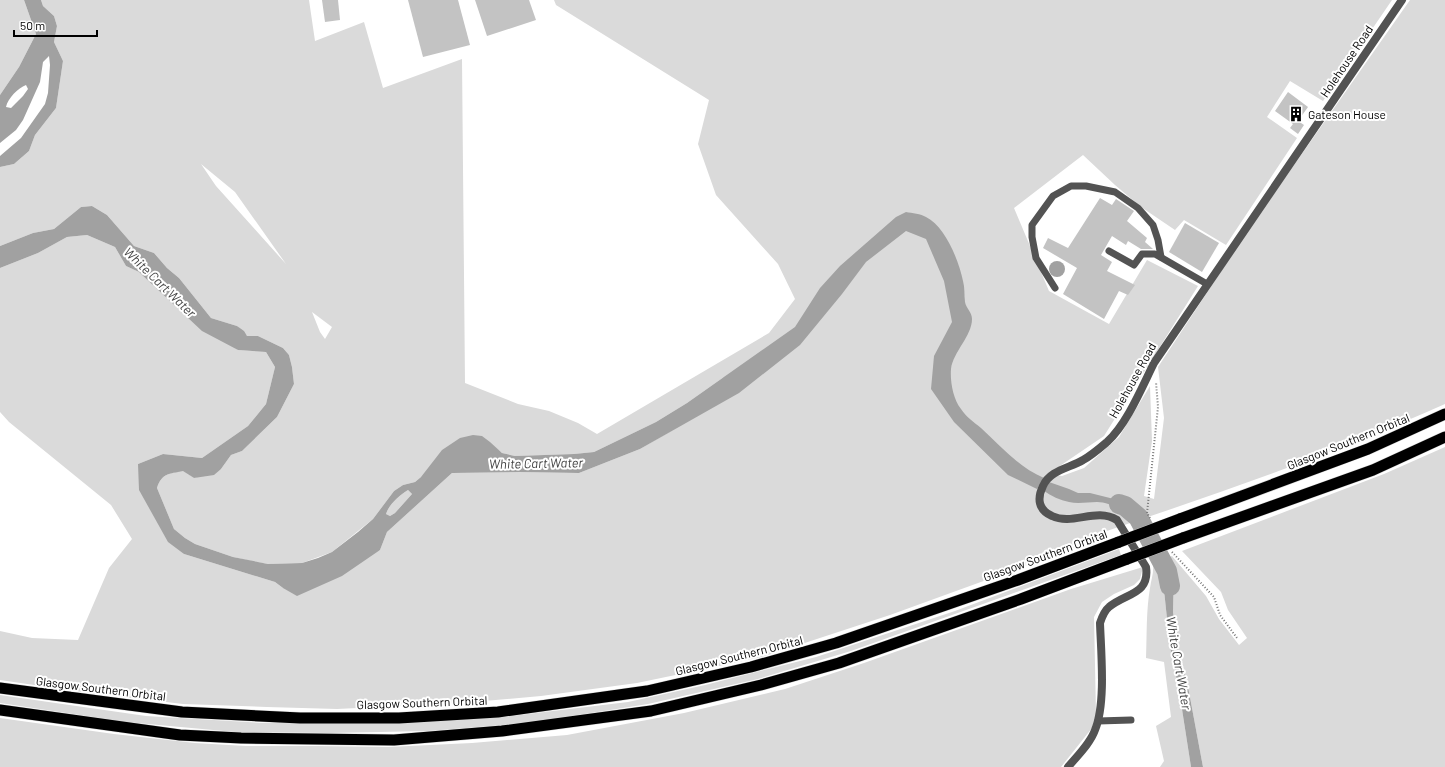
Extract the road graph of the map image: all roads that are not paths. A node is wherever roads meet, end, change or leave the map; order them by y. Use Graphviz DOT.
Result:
graph roads {
  1 [pos="1402,0"];
  2 [pos="1109,251"];
  3 [pos="1161,257"];
  4 [pos="1207,284"];
  5 [pos="1055,288"];
  6 [pos="1445,414"];
  7 [pos="1445,437"];
  8 [pos="0,688"];
  9 [pos="0,710"];
  10 [pos="1131,720"];
  11 [pos="1098,721"];
  12 [pos="1068,767"];
  1 -- 4 [label="street, Holehouse Road"];
  2 -- 3 [label="lane"];
  3 -- 4 [label="lane"];
  3 -- 5 [label="lane"];
  4 -- 11 [label="street, Holehouse Road"];
  6 -- 8 [label="highway, Glasgow Southern Orbital, bridge"];
  7 -- 9 [label="highway, bridge"];
  10 -- 11 [label="lane"];
  11 -- 12 [label="street, Holehouse Road"];
}
